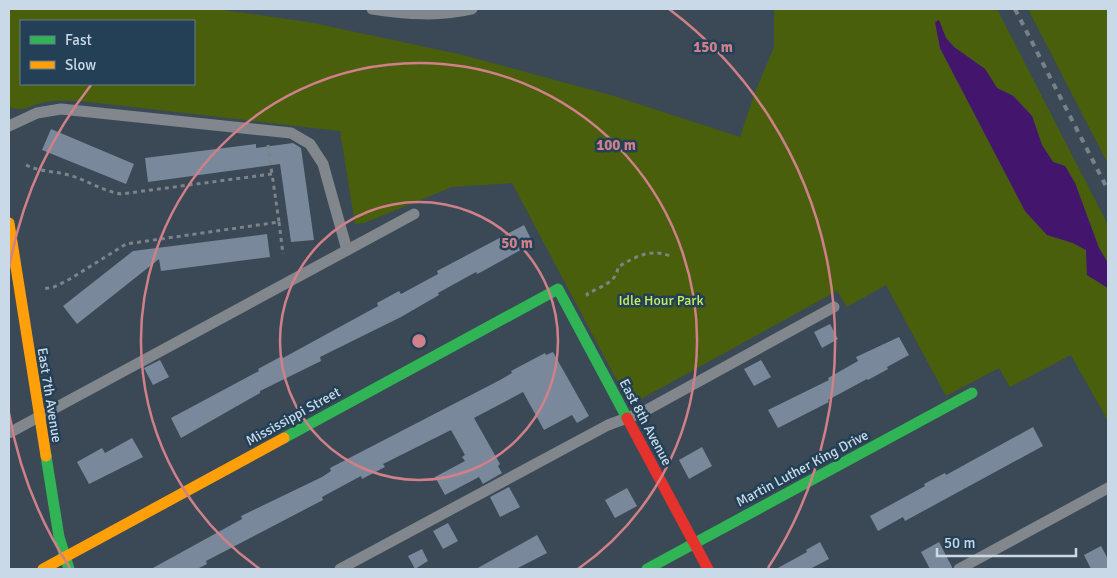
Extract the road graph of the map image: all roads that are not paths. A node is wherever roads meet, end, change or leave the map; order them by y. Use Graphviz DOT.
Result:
graph roads {
  1 [pos="372,9"];
  2 [pos="472,9"];
  3 [pos="9,126"];
  4 [pos="414,214"];
  5 [pos="9,223"];
  6 [pos="347,250"];
  7 [pos="558,289"];
  8 [pos="834,307"];
  9 [pos="972,393"];
  10 [pos="38,417"];
  11 [pos="627,417"];
  12 [pos="9,433"];
  13 [pos="1108,488"];
  14 [pos="694,544"];
  15 [pos="64,558"];
  16 [pos="43,569"];
  17 [pos="69,569"];
  18 [pos="340,569"];
  19 [pos="647,569"];
  20 [pos="708,569"];
  21 [pos="959,569"];
  1 -- 2 [label="lane"];
  3 -- 6 [label="lane"];
  4 -- 6 [label="lane"];
  5 -- 10 [label="street, East 7th Avenue"];
  6 -- 10 [label="lane"];
  7 -- 11 [label="street, East 8th Avenue"];
  7 -- 15 [label="street, Mississippi Street"];
  8 -- 11 [label="lane"];
  9 -- 14 [label="street, Martin Luther King Drive"];
  10 -- 12 [label="lane"];
  10 -- 15 [label="street, East 7th Avenue"];
  11 -- 14 [label="street, East 8th Avenue"];
  11 -- 18 [label="lane"];
  13 -- 21 [label="lane"];
  14 -- 19 [label="street, Martin Luther King Drive"];
  14 -- 20 [label="street, East 8th Avenue"];
  15 -- 16 [label="street, Mississippi Street"];
  15 -- 17 [label="street, East 7th Avenue"];
}
